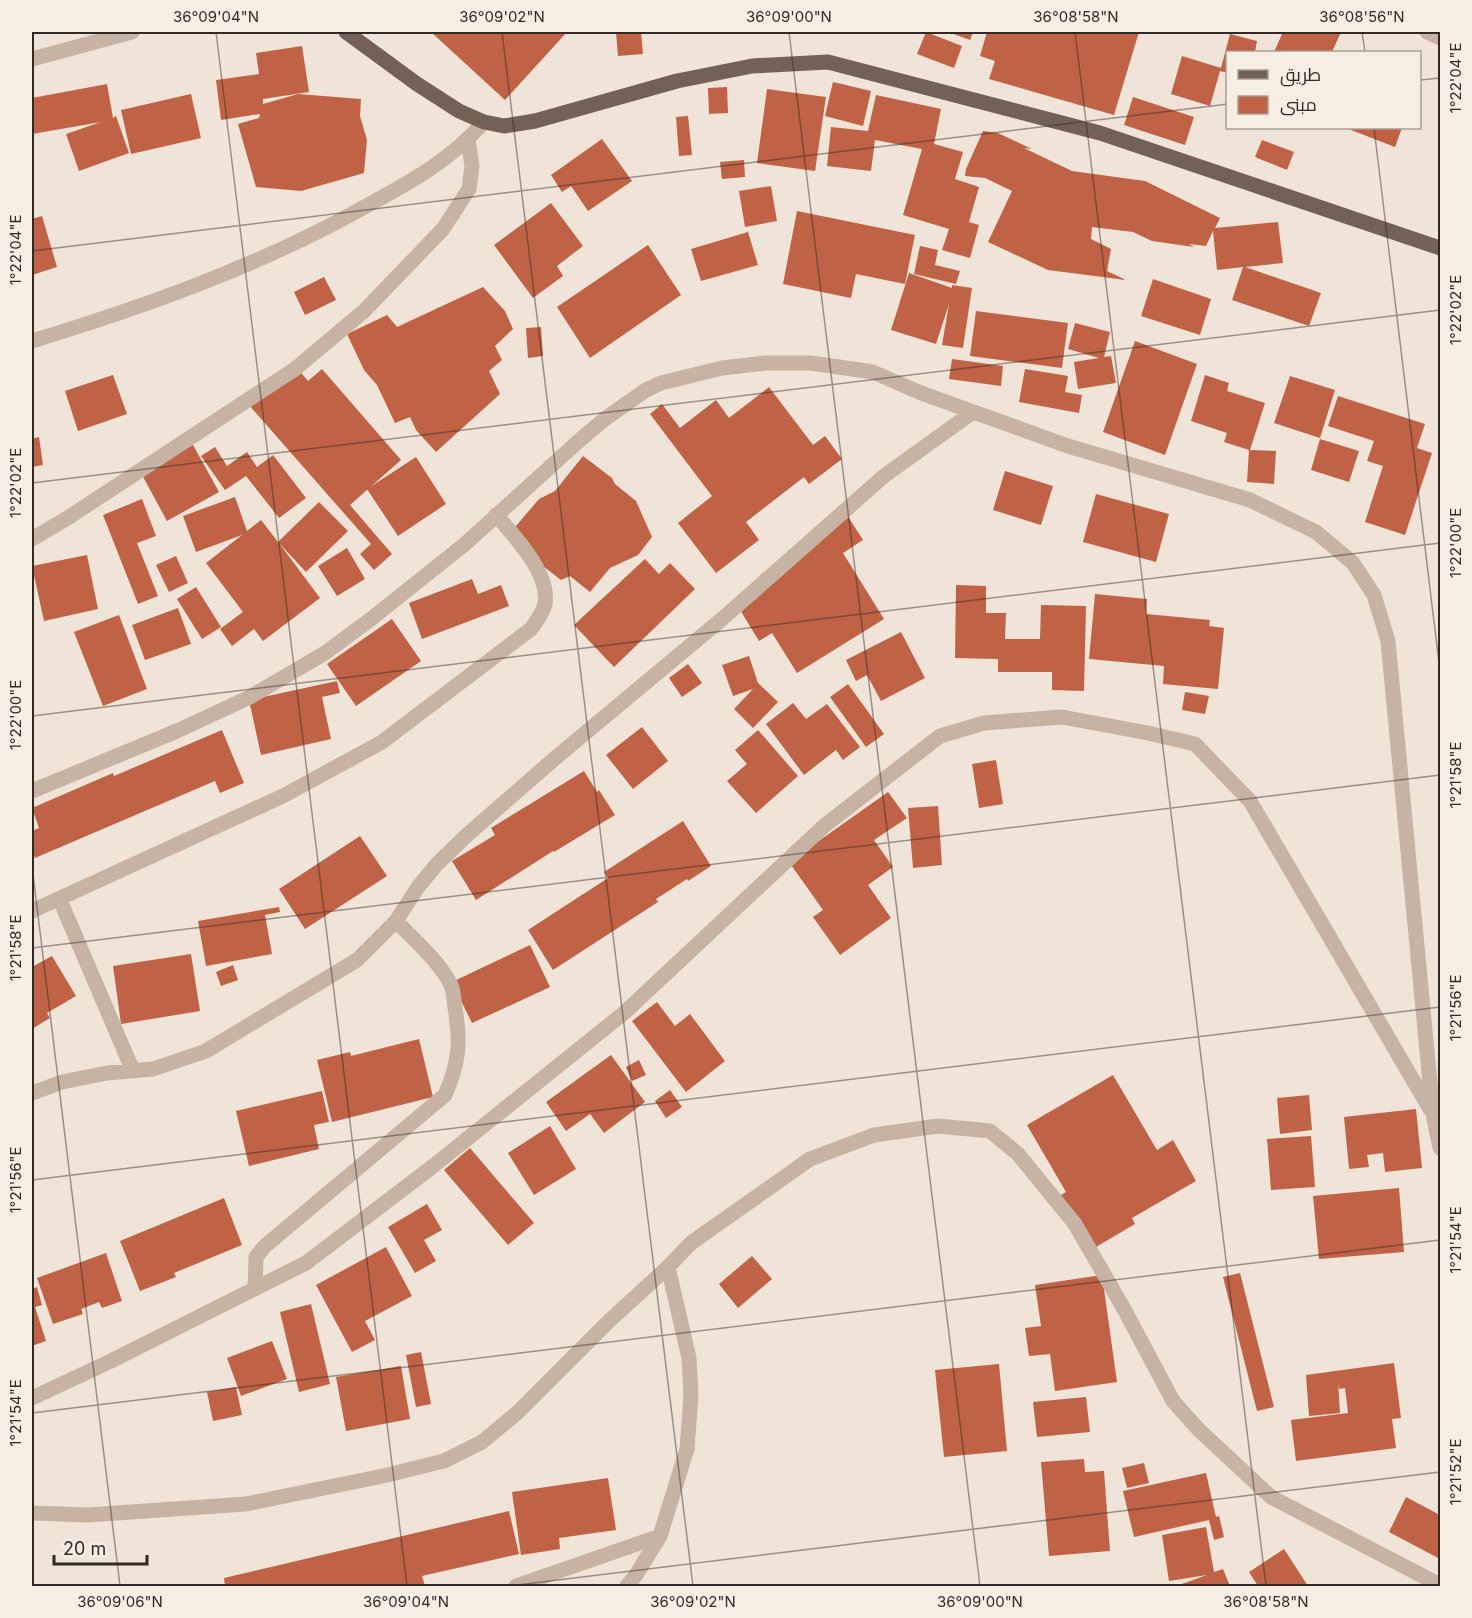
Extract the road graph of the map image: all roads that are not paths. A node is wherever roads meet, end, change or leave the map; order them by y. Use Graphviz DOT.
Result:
graph roads {
  1 [pos="132,32"];
  2 [pos="346,32"];
  3 [pos="1427,32"];
  4 [pos="1440,38"];
  5 [pos="32,59"];
  6 [pos="484,122"];
  7 [pos="468,140"];
  8 [pos="1440,248"];
  9 [pos="32,341"];
  10 [pos="973,412"];
  11 [pos="496,515"];
  12 [pos="32,539"];
  13 [pos="32,791"];
  14 [pos="60,900"];
  15 [pos="32,911"];
  16 [pos="396,921"];
  17 [pos="133,1071"];
  18 [pos="32,1093"];
  19 [pos="1433,1114"];
  20 [pos="1440,1148"];
  21 [pos="668,1267"];
  22 [pos="255,1289"];
  23 [pos="32,1398"];
  24 [pos="32,1513"];
  25 [pos="660,1536"];
  26 [pos="1440,1585"];
  27 [pos="516,1587"];
  28 [pos="627,1587"];
  1 -- 5 [label="street"];
  2 -- 6 [label="main road"];
  3 -- 4 [label="street"];
  6 -- 7 [label="street"];
  6 -- 8 [label="main road"];
  7 -- 9 [label="street"];
  7 -- 12 [label="street"];
  10 -- 11 [label="street"];
  10 -- 16 [label="street"];
  10 -- 19 [label="street"];
  11 -- 13 [label="street"];
  11 -- 14 [label="street"];
  14 -- 15 [label="street"];
  14 -- 17 [label="street"];
  16 -- 17 [label="street"];
  16 -- 22 [label="street"];
  17 -- 18 [label="street"];
  19 -- 20 [label="street"];
  19 -- 22 [label="street"];
  21 -- 24 [label="street"];
  21 -- 25 [label="street"];
  21 -- 26 [label="street"];
  22 -- 23 [label="street"];
  25 -- 27 [label="street"];
  25 -- 28 [label="street"];
}
